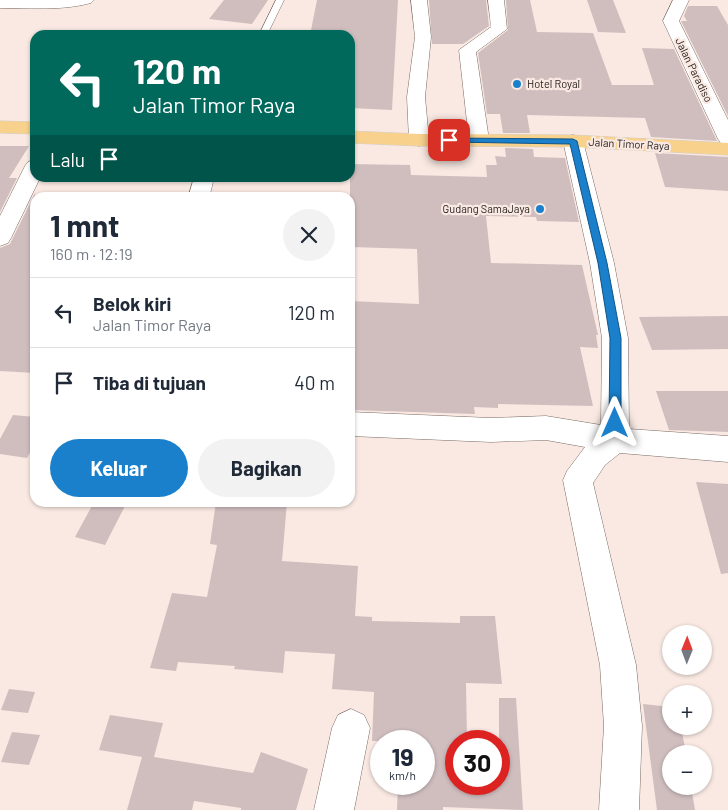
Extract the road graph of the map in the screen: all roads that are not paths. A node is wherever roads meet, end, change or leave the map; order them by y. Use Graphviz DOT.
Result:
graph roads {
  1 [pos="86,0"];
  2 [pos="280,0"];
  3 [pos="420,0"];
  4 [pos="496,0"];
  5 [pos="681,0"];
  6 [pos="0,3"];
  7 [pos="265,30"];
  8 [pos="0,127"];
  9 [pos="30,128"];
  10 [pos="355,137"];
  11 [pos="728,139"];
  12 [pos="419,140"];
  13 [pos="479,140"];
  14 [pos="573,141"];
  15 [pos="728,149"];
  16 [pos="30,176"];
  17 [pos="0,238"];
  18 [pos="355,424"];
  19 [pos="615,440"];
  20 [pos="728,449"];
  21 [pos="351,728"];
  22 [pos="334,810"];
  23 [pos="619,810"];
  1 -- 6 [label="street"];
  2 -- 7 [label="lane"];
  3 -- 12 [label="street"];
  4 -- 13 [label="street"];
  5 -- 11 [label="street, Jalan Paradiso"];
  8 -- 9 [label="highway"];
  10 -- 12 [label="highway, Jalan Timor Raya"];
  12 -- 13 [label="highway, Jalan Timor Raya"];
  13 -- 14 [label="highway, Jalan Timor Raya"];
  14 -- 15 [label="highway, Jalan Timor Raya"];
  14 -- 19 [label="street"];
  16 -- 17 [label="street"];
  18 -- 19 [label="street"];
  19 -- 20 [label="street"];
  19 -- 23 [label="street"];
  21 -- 22 [label="street"];
}
